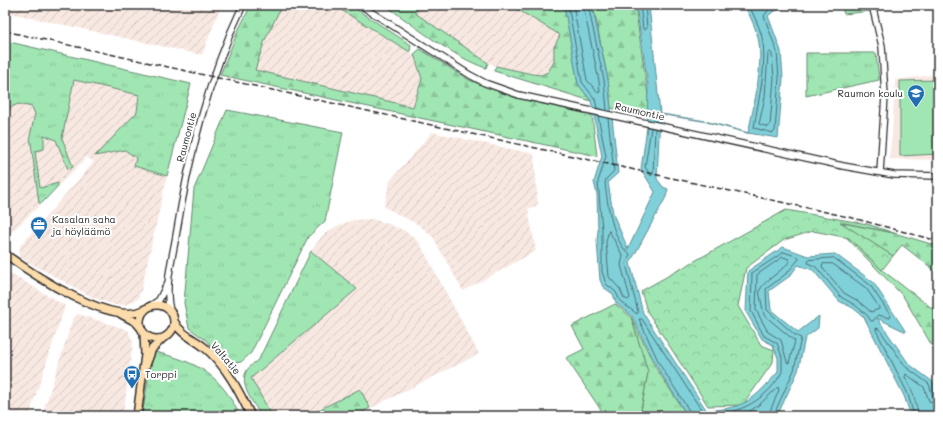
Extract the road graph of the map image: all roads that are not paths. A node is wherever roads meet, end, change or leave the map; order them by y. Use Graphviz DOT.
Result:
graph roads {
  1 [pos="243,5"];
  2 [pos="360,5"];
  3 [pos="872,5"];
  4 [pos="880,172"];
  5 [pos="938,176"];
  6 [pos="5,254"];
  7 [pos="169,280"];
  8 [pos="148,308"];
  9 [pos="170,311"];
  10 [pos="121,314"];
  11 [pos="174,321"];
  12 [pos="142,331"];
  13 [pos="166,336"];
  14 [pos="192,339"];
  15 [pos="144,371"];
  16 [pos="137,416"];
  17 [pos="251,416"];
  1 -- 7 [label="street, Raumontie"];
  2 -- 4 [label="street, Raumontie"];
  3 -- 4 [label="street"];
  4 -- 5 [label="street, Raumontie"];
  6 -- 10 [label="main road"];
  7 -- 8 [label="street, Raumontie"];
  7 -- 9 [label="street, Raumontie"];
  8 -- 9 [label="main road"];
  8 -- 10 [label="main road"];
  8 -- 12 [label="main road"];
  9 -- 11 [label="main road"];
  10 -- 12 [label="main road"];
  11 -- 13 [label="main road"];
  11 -- 14 [label="main road, Valtatie"];
  12 -- 13 [label="main road"];
  12 -- 15 [label="main road"];
  13 -- 14 [label="main road, Valtatie"];
  13 -- 15 [label="main road"];
  14 -- 17 [label="main road, Valtatie"];
  15 -- 16 [label="main road"];
}
